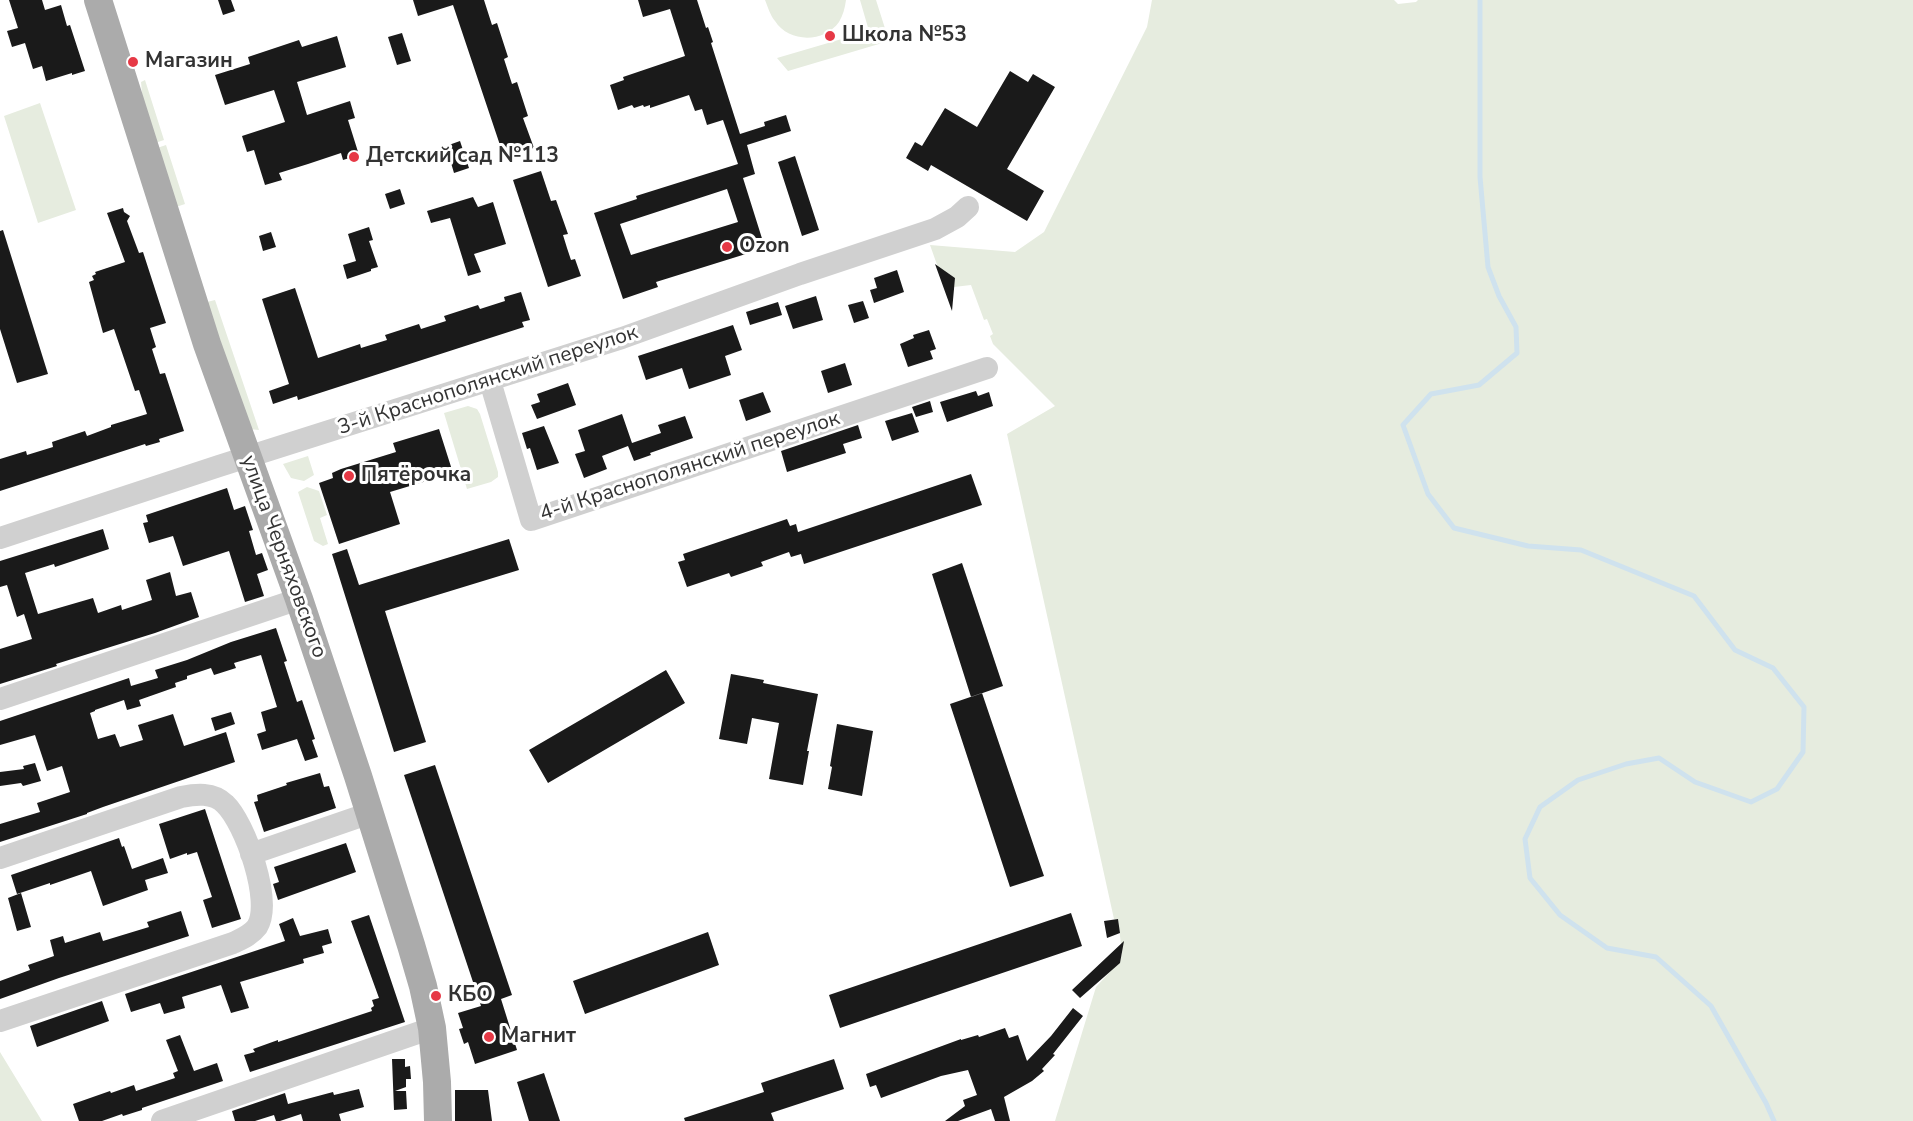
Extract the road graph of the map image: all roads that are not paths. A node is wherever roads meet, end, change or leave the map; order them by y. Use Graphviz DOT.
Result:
graph roads {
  1 [pos="98,0"];
  2 [pos="968,207"];
  3 [pos="987,368"];
  4 [pos="490,381"];
  5 [pos="248,458"];
  6 [pos="0,538"];
  7 [pos="299,599"];
  8 [pos="0,699"];
  9 [pos="370,813"];
  10 [pos="251,854"];
  11 [pos="0,858"];
  12 [pos="0,1021"];
  13 [pos="432,1028"];
  14 [pos="162,1121"];
  15 [pos="438,1121"];
  1 -- 5 [label="main road, улица Черняховского"];
  2 -- 4 [label="street, 3-й Краснополянский переулок"];
  3 -- 4 [label="street, 4-й Краснополянский переулок"];
  4 -- 5 [label="street, 3-й Краснополянский переулок"];
  5 -- 6 [label="street, 3-й Краснополянский переулок"];
  5 -- 7 [label="main road, улица Черняховского"];
  7 -- 8 [label="street"];
  7 -- 9 [label="main road, улица Черняховского"];
  9 -- 10 [label="street"];
  9 -- 13 [label="main road, улица Черняховского"];
  10 -- 11 [label="street"];
  10 -- 12 [label="street"];
  13 -- 14 [label="street"];
  13 -- 15 [label="main road, улица Черняховского"];
}
